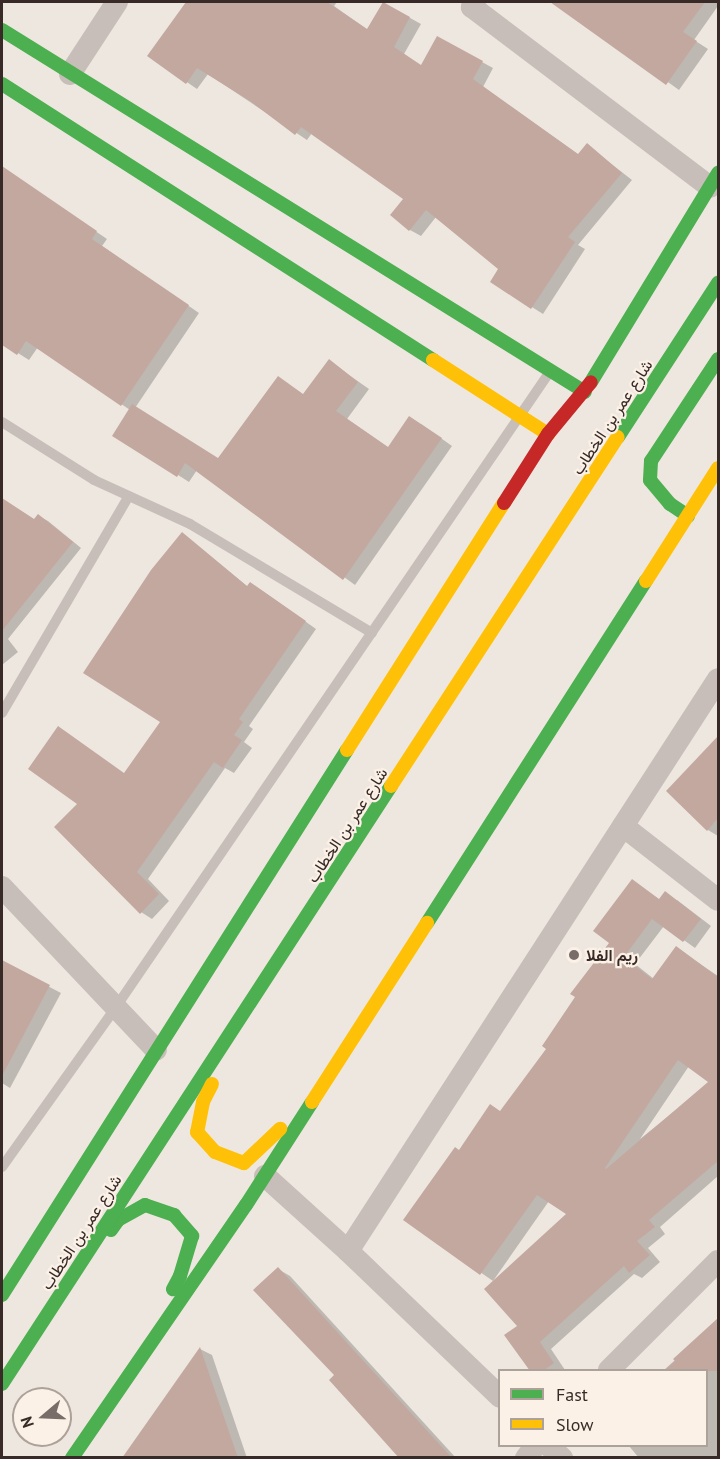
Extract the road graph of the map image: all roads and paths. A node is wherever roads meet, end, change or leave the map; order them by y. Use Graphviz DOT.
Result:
graph roads {
  1 [pos="117,2"];
  2 [pos="476,2"];
  3 [pos="2,30"];
  4 [pos="70,74"];
  5 [pos="2,84"];
  6 [pos="714,180"];
  7 [pos="718,283"];
  8 [pos="718,359"];
  9 [pos="551,370"];
  10 [pos="585,392"];
  11 [pos="520,417"];
  12 [pos="2,422"];
  13 [pos="548,435"];
  14 [pos="718,468"];
  15 [pos="129,496"];
  16 [pos="688,516"];
  17 [pos="372,633"];
  18 [pos="718,679"];
  19 [pos="2,713"];
  20 [pos="623,826"];
  21 [pos="2,887"];
  22 [pos="718,900"];
  23 [pos="266,979"];
  24 [pos="116,1007"];
  25 [pos="365,1020"];
  26 [pos="156,1050"];
  27 [pos="2,1167"];
  28 [pos="265,1176"];
  29 [pos="348,1251"];
  30 [pos="718,1261"];
  31 [pos="2,1294"];
  32 [pos="24,1349"];
  33 [pos="611,1369"];
  34 [pos="2,1384"];
  35 [pos="118,1391"];
  36 [pos="498,1395"];
  37 [pos="550,1447"];
  38 [pos="72,1458"];
  39 [pos="562,1458"];
  1 -- 4 [label="street"];
  2 -- 6 [label="street"];
  3 -- 4 [label="main road"];
  4 -- 9 [label="main road"];
  5 -- 11 [label="main road"];
  6 -- 10 [label="main road"];
  7 -- 23 [label="main road, شارع عمر بن الخطاب"];
  8 -- 16 [label="main road"];
  9 -- 10 [label="main road"];
  9 -- 11 [label="lane"];
  10 -- 13 [label="main road"];
  11 -- 13 [label="main road"];
  11 -- 17 [label="lane"];
  12 -- 15 [label="lane"];
  13 -- 26 [label="main road"];
  14 -- 16 [label="main road"];
  15 -- 17 [label="lane"];
  15 -- 19 [label="lane"];
  16 -- 25 [label="main road"];
  17 -- 24 [label="lane"];
  18 -- 20 [label="street"];
  20 -- 22 [label="street"];
  20 -- 29 [label="street"];
  21 -- 24 [label="street"];
  23 -- 25 [label="main road"];
  23 -- 32 [label="main road, شارع عمر بن الخطاب"];
  24 -- 26 [label="street"];
  24 -- 27 [label="lane"];
  25 -- 28 [label="main road"];
  26 -- 31 [label="main road"];
  28 -- 29 [label="street"];
  28 -- 35 [label="main road"];
  29 -- 36 [label="street"];
  30 -- 33 [label="street"];
  32 -- 34 [label="main road, شارع عمر بن الخطاب"];
  32 -- 35 [label="main road"];
  35 -- 38 [label="main road"];
  37 -- 39 [label="street"];
}
